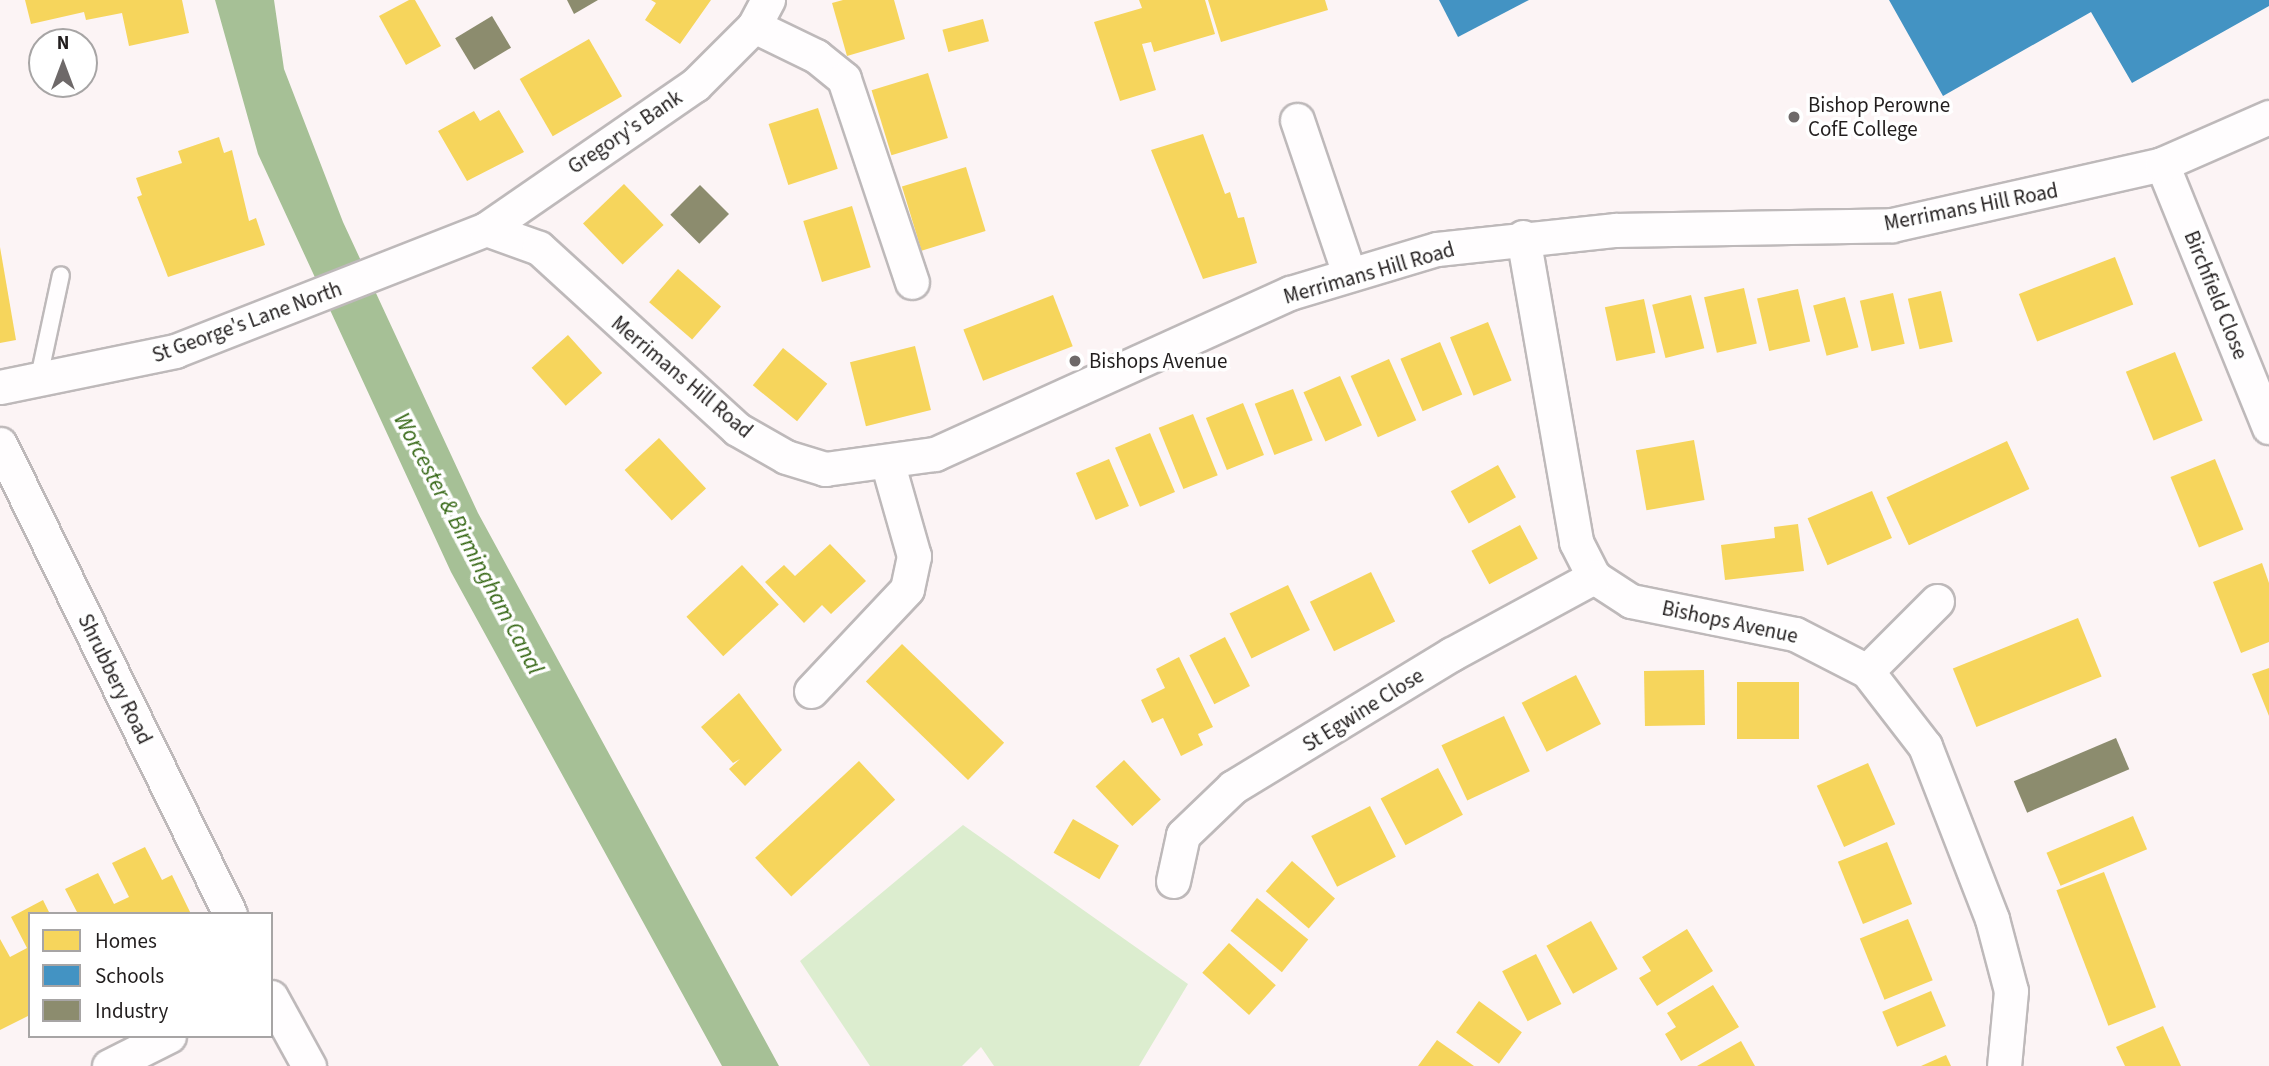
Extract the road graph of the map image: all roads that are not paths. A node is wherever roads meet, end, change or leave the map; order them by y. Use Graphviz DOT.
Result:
graph roads {
  1 [pos="761,13"];
  2 [pos="2269,117"];
  3 [pos="1297,120"];
  4 [pos="2162,164"];
  5 [pos="486,229"];
  6 [pos="1523,237"];
  7 [pos="1349,274"];
  8 [pos="61,275"];
  9 [pos="912,282"];
  10 [pos="38,382"];
  11 [pos="0,387"];
  12 [pos="2269,427"];
  13 [pos="0,444"];
  14 [pos="888,465"];
  15 [pos="1594,577"];
  16 [pos="1937,601"];
  17 [pos="1867,671"];
  18 [pos="811,691"];
  19 [pos="1173,881"];
  20 [pos="229,912"];
  21 [pos="273,1001"];
  22 [pos="165,1038"];
  23 [pos="108,1066"];
  24 [pos="309,1066"];
  25 [pos="2004,1066"];
  1 -- 5 [label="street, Gregory's Bank"];
  1 -- 9 [label="street, Gregory's Bank"];
  2 -- 4 [label="street, Merrimans Hill Road"];
  3 -- 7 [label="street"];
  4 -- 6 [label="street, Merrimans Hill Road"];
  4 -- 12 [label="street, Birchfield Close"];
  5 -- 10 [label="street, St George's Lane North"];
  5 -- 14 [label="street, Merrimans Hill Road"];
  6 -- 7 [label="street, Merrimans Hill Road"];
  6 -- 15 [label="street, Bishops Avenue"];
  7 -- 14 [label="street, Merrimans Hill Road"];
  8 -- 10 [label="lane"];
  10 -- 11 [label="street, St George's Lane North"];
  13 -- 20 [label="street, Shrubbery Road"];
  14 -- 18 [label="street"];
  15 -- 17 [label="street, Bishops Avenue"];
  15 -- 19 [label="street, St Egwine Close"];
  16 -- 17 [label="street"];
  17 -- 25 [label="street, Bishops Avenue"];
  21 -- 24 [label="street"];
  22 -- 23 [label="street"];
}
